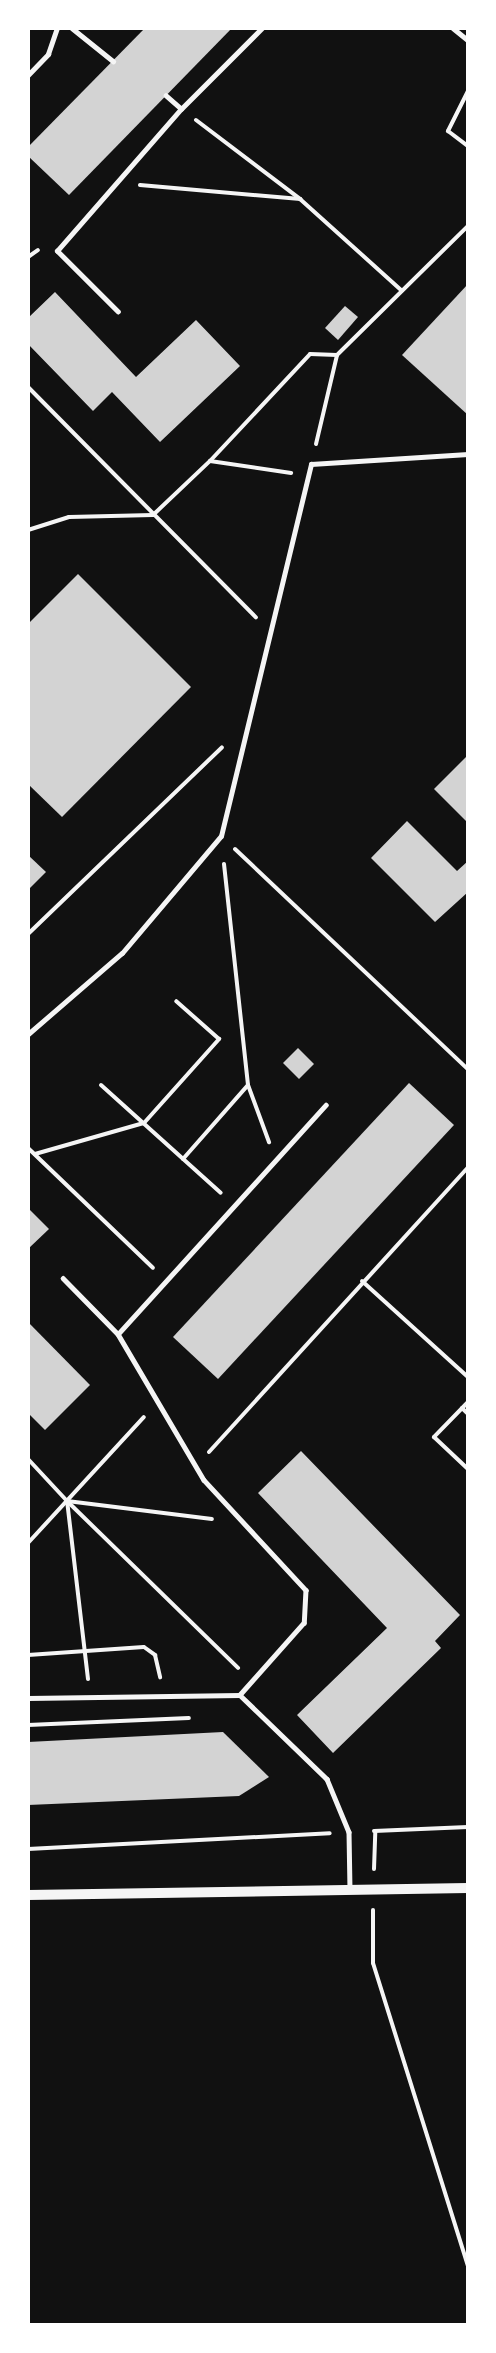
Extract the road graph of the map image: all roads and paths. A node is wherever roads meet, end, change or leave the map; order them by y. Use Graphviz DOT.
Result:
graph roads {
  1 [pos="57,28"];
  2 [pos="72,28"];
  3 [pos="262,28"];
  4 [pos="453,28"];
  5 [pos="468,40"];
  6 [pos="113,61"];
  7 [pos="28,75"];
  8 [pos="468,91"];
  9 [pos="166,96"];
  10 [pos="181,109"];
  11 [pos="468,146"];
  12 [pos="117,183"];
  13 [pos="300,199"];
  14 [pos="468,226"];
  15 [pos="402,291"];
  16 [pos="118,312"];
  17 [pos="337,355"];
  18 [pos="28,387"];
  19 [pos="468,454"];
  20 [pos="210,461"];
  21 [pos="311,464"];
  22 [pos="309,475"];
  23 [pos="153,515"];
  24 [pos="28,530"];
  25 [pos="271,629"];
  26 [pos="247,727"];
  27 [pos="221,836"];
  28 [pos="28,934"];
  29 [pos="176,1000"];
  30 [pos="28,1034"];
  31 [pos="468,1069"];
  32 [pos="101,1085"];
  33 [pos="248,1085"];
  34 [pos="326,1105"];
  35 [pos="144,1123"];
  36 [pos="28,1148"];
  37 [pos="35,1154"];
  38 [pos="183,1159"];
  39 [pos="276,1160"];
  40 [pos="468,1167"];
  41 [pos="235,1205"];
  42 [pos="63,1278"];
  43 [pos="166,1281"];
  44 [pos="362,1281"];
  45 [pos="118,1334"];
  46 [pos="468,1377"];
  47 [pos="468,1402"];
  48 [pos="157,1404"];
  49 [pos="462,1408"];
  50 [pos="468,1414"];
  51 [pos="28,1459"];
  52 [pos="196,1466"];
  53 [pos="468,1469"];
  54 [pos="67,1501"];
  55 [pos="244,1522"];
  56 [pos="28,1543"];
  57 [pos="85,1648"];
  58 [pos="28,1655"];
  59 [pos="160,1668"];
  60 [pos="88,1674"];
  61 [pos="253,1680"];
  62 [pos="240,1695"];
  63 [pos="28,1698"];
  64 [pos="203,1717"];
  65 [pos="28,1725"];
  66 [pos="468,1827"];
  67 [pos="350,1832"];
  68 [pos="375,1832"];
  69 [pos="28,1849"];
  70 [pos="468,1888"];
  71 [pos="350,1890"];
  72 [pos="373,1891"];
  73 [pos="28,1895"];
  74 [pos="468,2267"];
  1 -- 7 [label="lane"];
  2 -- 6 [label="lane"];
  3 -- 10 [label="lane"];
  4 -- 5 [label="lane"];
  8 -- 11 [label="path"];
  9 -- 10 [label="lane"];
  10 -- 12 [label="lane"];
  10 -- 13 [label="path"];
  12 -- 13 [label="path"];
  12 -- 16 [label="lane"];
  13 -- 15 [label="path"];
  14 -- 15 [label="path"];
  15 -- 17 [label="path"];
  17 -- 20 [label="path"];
  17 -- 21 [label="path"];
  18 -- 23 [label="path"];
  19 -- 21 [label="lane"];
  20 -- 22 [label="path"];
  20 -- 23 [label="path"];
  21 -- 22 [label="street"];
  22 -- 25 [label="street"];
  23 -- 24 [label="path"];
  23 -- 25 [label="path"];
  25 -- 26 [label="street"];
  26 -- 27 [label="street"];
  26 -- 28 [label="path"];
  27 -- 30 [label="street"];
  27 -- 31 [label="path"];
  27 -- 33 [label="path"];
  29 -- 35 [label="path"];
  32 -- 35 [label="path"];
  33 -- 38 [label="path"];
  33 -- 39 [label="path"];
  34 -- 39 [label="lane"];
  35 -- 37 [label="path"];
  35 -- 38 [label="path"];
  36 -- 37 [label="path"];
  37 -- 43 [label="path"];
  38 -- 41 [label="path"];
  39 -- 41 [label="lane"];
  40 -- 44 [label="path"];
  41 -- 43 [label="lane"];
  42 -- 45 [label="lane"];
  43 -- 45 [label="lane"];
  44 -- 46 [label="path"];
  44 -- 52 [label="path"];
  45 -- 48 [label="lane"];
  47 -- 49 [label="path"];
  48 -- 52 [label="lane"];
  48 -- 54 [label="path"];
  49 -- 50 [label="path"];
  49 -- 53 [label="path"];
  51 -- 54 [label="path"];
  52 -- 55 [label="lane"];
  54 -- 55 [label="path"];
  54 -- 56 [label="path"];
  54 -- 57 [label="path"];
  54 -- 61 [label="path"];
  55 -- 61 [label="lane"];
  57 -- 58 [label="path"];
  57 -- 59 [label="path"];
  57 -- 60 [label="path"];
  61 -- 62 [label="lane"];
  62 -- 63 [label="lane"];
  62 -- 67 [label="lane"];
  64 -- 65 [label="path"];
  66 -- 68 [label="path"];
  67 -- 68 [label="path"];
  67 -- 69 [label="path"];
  67 -- 71 [label="lane"];
  68 -- 72 [label="path"];
  70 -- 72 [label="street"];
  71 -- 72 [label="street"];
  71 -- 73 [label="street"];
  72 -- 74 [label="path"];
}
